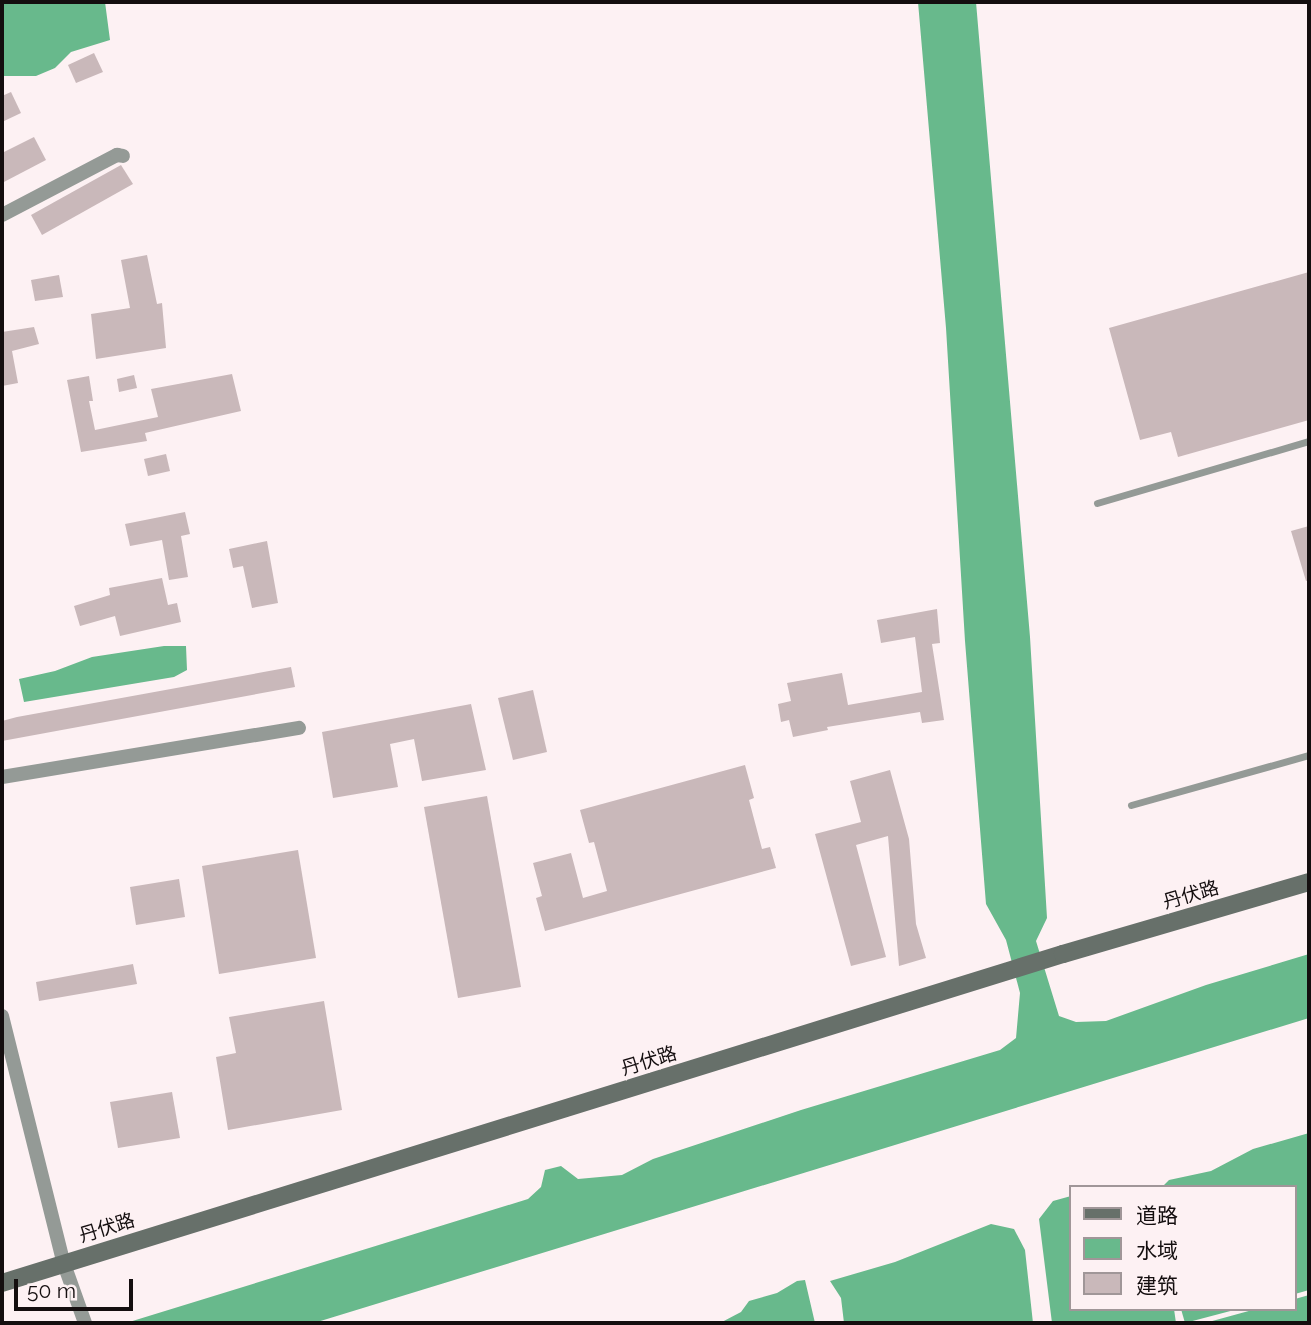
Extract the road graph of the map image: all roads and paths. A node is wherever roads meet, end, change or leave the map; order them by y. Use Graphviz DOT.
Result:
graph roads {
  1 [pos="122,156"];
  2 [pos="2,215"];
  3 [pos="1309,441"];
  4 [pos="1097,503"];
  5 [pos="299,728"];
  6 [pos="1309,755"];
  7 [pos="2,777"];
  8 [pos="1131,805"];
  9 [pos="1309,882"];
  10 [pos="2,1016"];
  11 [pos="64,1264"];
  12 [pos="2,1283"];
  13 [pos="84,1319"];
  1 -- 2 [label="street"];
  3 -- 4 [label="lane"];
  5 -- 7 [label="street"];
  6 -- 8 [label="lane"];
  9 -- 11 [label="main road, 丹伏路"];
  10 -- 11 [label="street"];
  11 -- 12 [label="main road, 丹伏路"];
  11 -- 13 [label="street"];
}
